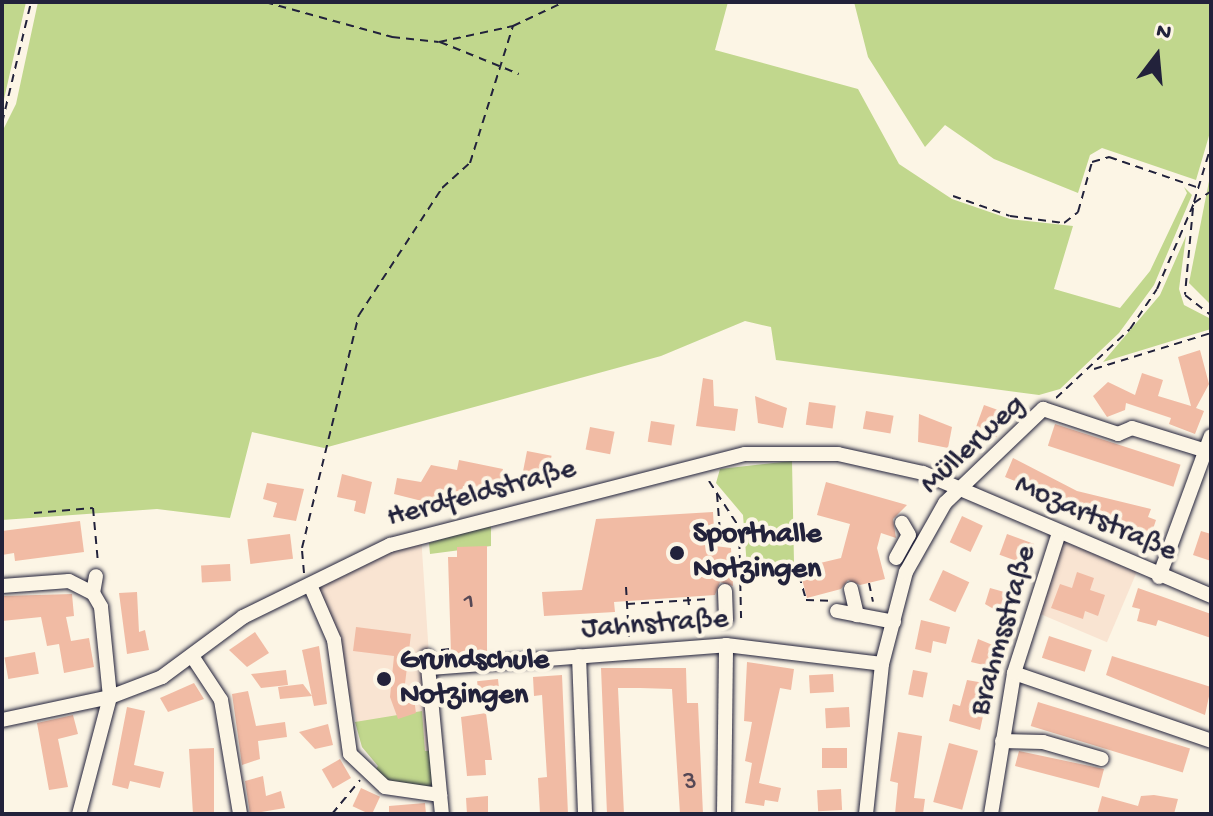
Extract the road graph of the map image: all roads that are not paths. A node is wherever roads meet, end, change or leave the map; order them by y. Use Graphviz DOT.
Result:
graph roads {
  1 [pos="1211,436"];
  2 [pos="1203,450"];
  3 [pos="960,488"];
  4 [pos="902,523"];
  5 [pos="1058,536"];
  6 [pos="911,562"];
  7 [pos="96,576"];
  8 [pos="1159,577"];
  9 [pos="310,585"];
  10 [pos="2,586"];
  11 [pos="93,593"];
  12 [pos="725,595"];
  13 [pos="1211,596"];
  14 [pos="837,611"];
  15 [pos="894,622"];
  16 [pos="729,623"];
  17 [pos="726,645"];
  18 [pos="192,656"];
  19 [pos="579,656"];
  20 [pos="882,664"];
  21 [pos="1014,673"];
  22 [pos="110,697"];
  23 [pos="2,720"];
  24 [pos="1002,741"];
  25 [pos="1211,741"];
  26 [pos="1102,759"];
  27 [pos="440,795"];
  28 [pos="79,814"];
  29 [pos="240,814"];
  30 [pos="442,814"];
  31 [pos="585,814"];
  32 [pos="724,814"];
  33 [pos="866,814"];
  34 [pos="991,814"];
  1 -- 2 [label="street"];
  2 -- 3 [label="street, Müllerweg"];
  2 -- 8 [label="street"];
  3 -- 5 [label="street, Mozartstraße"];
  3 -- 6 [label="street, Müllerweg"];
  3 -- 9 [label="street, Herdfeldstraße"];
  4 -- 6 [label="street"];
  5 -- 8 [label="street, Mozartstraße"];
  5 -- 21 [label="street, Brahmsstraße"];
  6 -- 15 [label="street, Müllerweg"];
  7 -- 11 [label="street"];
  8 -- 13 [label="street, Mozartstraße"];
  9 -- 18 [label="street, Herdfeldstraße"];
  9 -- 27 [label="street"];
  10 -- 11 [label="street"];
  11 -- 22 [label="street"];
  12 -- 16 [label="street"];
  14 -- 15 [label="street"];
  15 -- 20 [label="street, Müllerweg"];
  17 -- 19 [label="street, Jahnstraße"];
  17 -- 20 [label="street, Jahnstraße"];
  17 -- 32 [label="street"];
  18 -- 22 [label="street, Herdfeldstraße"];
  18 -- 29 [label="street"];
  19 -- 27 [label="street, Jahnstraße"];
  19 -- 31 [label="street"];
  20 -- 33 [label="street, Müllerweg"];
  21 -- 24 [label="street, Brahmsstraße"];
  21 -- 25 [label="street"];
  22 -- 23 [label="street, Herdfeldstraße"];
  22 -- 28 [label="street"];
  24 -- 26 [label="street, Brahmsstraße"];
  24 -- 34 [label="street, Brahmsstraße"];
  27 -- 30 [label="street"];
}
